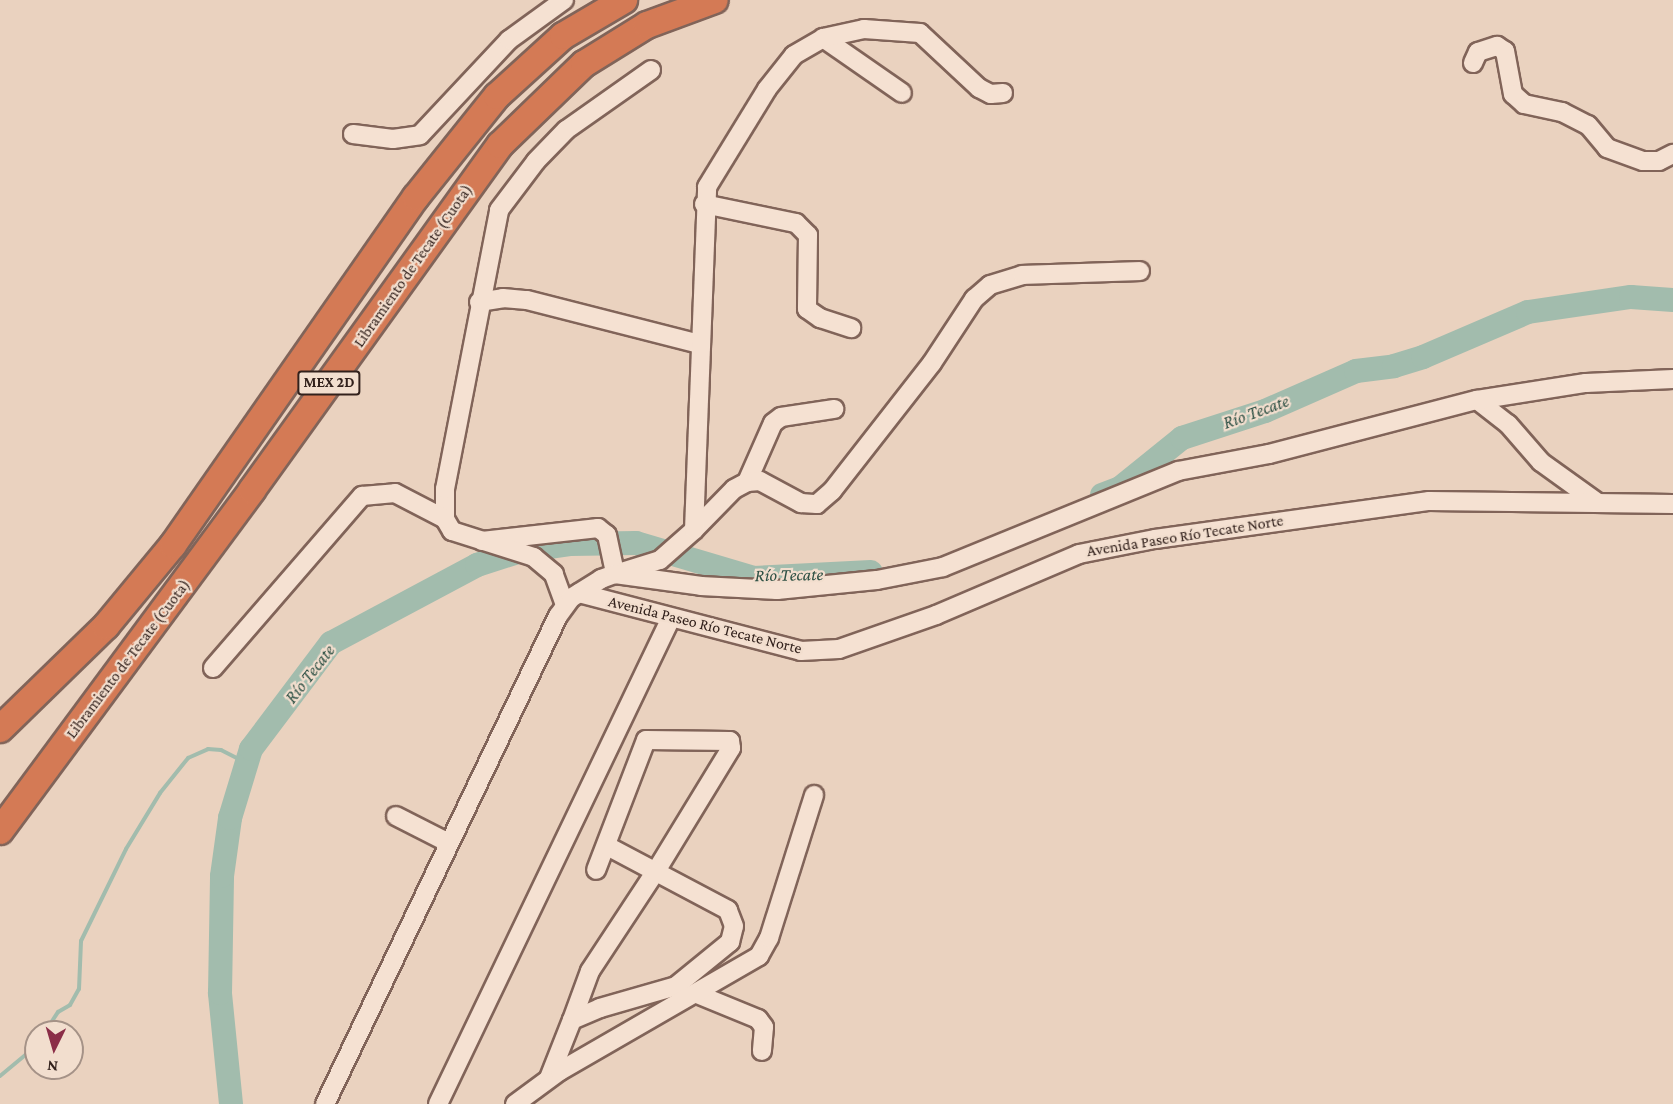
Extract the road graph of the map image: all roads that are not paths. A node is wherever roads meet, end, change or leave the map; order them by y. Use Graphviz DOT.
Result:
graph roads {
  1 [pos="564,0"];
  2 [pos="624,0"];
  3 [pos="715,0"];
  4 [pos="823,38"];
  5 [pos="1473,63"];
  6 [pos="651,70"];
  7 [pos="902,93"];
  8 [pos="1003,93"];
  9 [pos="353,134"];
  10 [pos="1673,154"];
  11 [pos="704,204"];
  12 [pos="1140,272"];
  13 [pos="479,302"];
  14 [pos="851,328"];
  15 [pos="700,344"];
  16 [pos="1673,380"];
  17 [pos="1477,400"];
  18 [pos="834,409"];
  19 [pos="747,482"];
  20 [pos="1598,503"];
  21 [pos="1673,504"];
  22 [pos="445,519"];
  23 [pos="689,535"];
  24 [pos="482,541"];
  25 [pos="618,569"];
  26 [pos="657,580"];
  27 [pos="572,599"];
  28 [pos="623,606"];
  29 [pos="650,613"];
  30 [pos="670,620"];
  31 [pos="213,668"];
  32 [pos="0,729"];
  33 [pos="814,795"];
  34 [pos="396,816"];
  35 [pos="0,831"];
  36 [pos="447,842"];
  37 [pos="606,846"];
  38 [pos="596,870"];
  39 [pos="656,871"];
  40 [pos="697,994"];
  41 [pos="572,1020"];
  42 [pos="762,1051"];
  43 [pos="549,1078"];
  44 [pos="325,1104"];
  45 [pos="438,1104"];
  46 [pos="515,1104"];
  1 -- 9 [label="street"];
  2 -- 32 [label="highway, Libramiento de Tecate (Cuota) / MEX 2D"];
  3 -- 35 [label="highway, Libramiento de Tecate (Cuota) / MEX 2D"];
  4 -- 7 [label="street"];
  4 -- 8 [label="street"];
  4 -- 11 [label="street"];
  5 -- 10 [label="street"];
  6 -- 13 [label="street"];
  11 -- 14 [label="street"];
  11 -- 15 [label="street"];
  12 -- 19 [label="street"];
  13 -- 15 [label="street"];
  13 -- 22 [label="street"];
  15 -- 23 [label="street"];
  16 -- 17 [label="street"];
  17 -- 20 [label="street"];
  17 -- 26 [label="street"];
  18 -- 19 [label="street"];
  19 -- 23 [label="street"];
  20 -- 21 [label="street, Avenida Paseo Río Tecate Norte"];
  20 -- 30 [label="street, Avenida Paseo Río Tecate Norte"];
  22 -- 24 [label="street"];
  22 -- 31 [label="street"];
  23 -- 25 [label="street"];
  24 -- 25 [label="street"];
  24 -- 27 [label="street"];
  25 -- 26 [label="street"];
  25 -- 27 [label="street"];
  25 -- 28 [label="street"];
  26 -- 29 [label="street"];
  27 -- 28 [label="street, Avenida Paseo Río Tecate Norte"];
  27 -- 36 [label="street"];
  28 -- 29 [label="street, Avenida Paseo Río Tecate Norte"];
  29 -- 30 [label="street, Avenida Paseo Río Tecate Norte"];
  30 -- 45 [label="street"];
  33 -- 40 [label="street"];
  34 -- 36 [label="street"];
  36 -- 44 [label="street"];
  37 -- 38 [label="street"];
  37 -- 39 [label="street"];
  37 -- 39 [label="street"];
  39 -- 41 [label="street"];
  39 -- 41 [label="street"];
  40 -- 42 [label="street"];
  40 -- 43 [label="street"];
  41 -- 43 [label="street"];
  43 -- 46 [label="street"];
}
